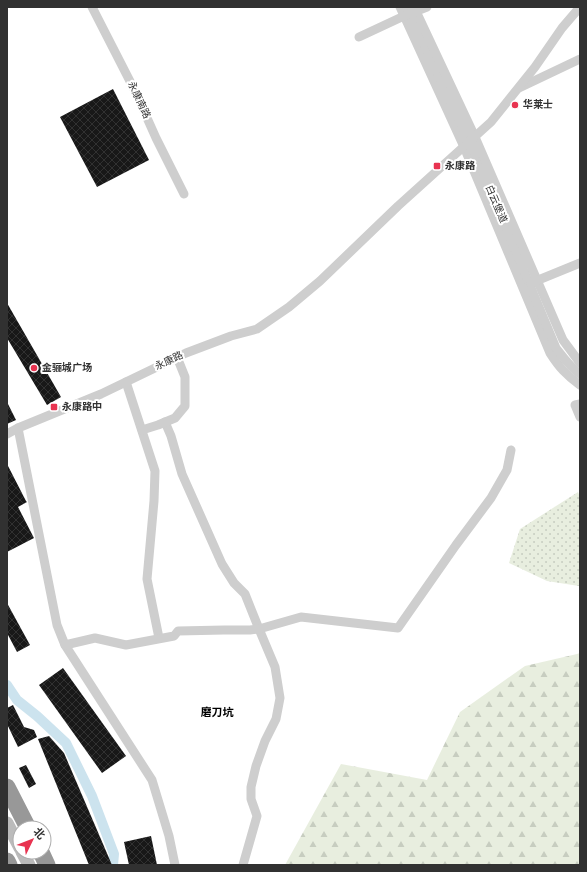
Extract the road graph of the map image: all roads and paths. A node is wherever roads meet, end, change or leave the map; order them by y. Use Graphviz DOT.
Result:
graph roads {
  1 [pos="92,7"];
  2 [pos="400,7"];
  3 [pos="407,7"];
  4 [pos="427,7"];
  5 [pos="580,8"];
  6 [pos="415,9"];
  7 [pos="404,16"];
  8 [pos="359,38"];
  9 [pos="580,59"];
  10 [pos="516,90"];
  11 [pos="475,137"];
  12 [pos="464,147"];
  13 [pos="184,194"];
  14 [pos="580,262"];
  15 [pos="537,281"];
  16 [pos="522,287"];
  17 [pos="177,357"];
  18 [pos="580,363"];
  19 [pos="580,374"];
  20 [pos="126,382"];
  21 [pos="580,385"];
  22 [pos="580,404"];
  23 [pos="580,417"];
  24 [pos="166,422"];
  25 [pos="18,428"];
  26 [pos="142,430"];
  27 [pos="7,434"];
  28 [pos="511,450"];
  29 [pos="259,629"];
  30 [pos="159,638"];
  31 [pos="65,645"];
  32 [pos="7,787"];
  33 [pos="24,820"];
  34 [pos="7,861"];
  35 [pos="9,865"];
  36 [pos="175,865"];
  37 [pos="243,865"];
  1 -- 13 [label="street, 永康南路"];
  2 -- 7 [label="street"];
  3 -- 19 [label="street, 白云堡道"];
  4 -- 6 [label="street"];
  5 -- 10 [label="street, 永康路"];
  6 -- 7 [label="street"];
  6 -- 11 [label="street"];
  7 -- 8 [label="street"];
  7 -- 12 [label="street"];
  9 -- 10 [label="street"];
  10 -- 11 [label="street, 永康路"];
  11 -- 12 [label="street, 永康路"];
  11 -- 15 [label="street"];
  12 -- 16 [label="street"];
  12 -- 17 [label="street, 永康路"];
  14 -- 15 [label="street"];
  15 -- 16 [label="street"];
  15 -- 18 [label="street"];
  16 -- 21 [label="street"];
  17 -- 20 [label="street, 永康路"];
  17 -- 24 [label="street"];
  20 -- 25 [label="street, 永康路"];
  20 -- 26 [label="street"];
  22 -- 23 [label="street"];
  24 -- 26 [label="street"];
  24 -- 29 [label="street"];
  25 -- 27 [label="street, 永康路"];
  25 -- 31 [label="street"];
  26 -- 30 [label="street"];
  28 -- 29 [label="street"];
  29 -- 30 [label="street"];
  29 -- 37 [label="street"];
  30 -- 31 [label="street"];
  31 -- 36 [label="street"];
  32 -- 33 [label="highway"];
  34 -- 35 [label="highway"];
}
